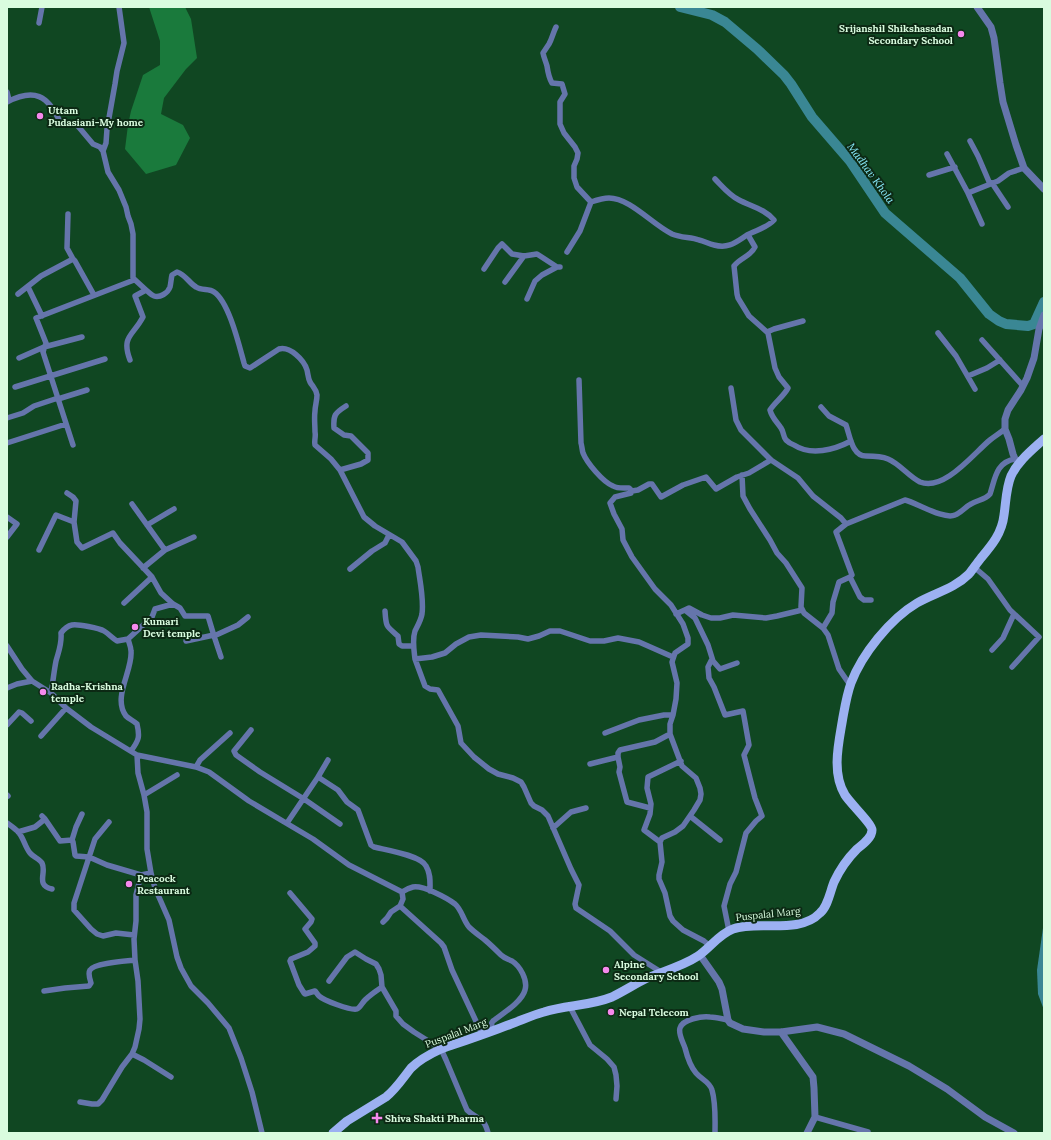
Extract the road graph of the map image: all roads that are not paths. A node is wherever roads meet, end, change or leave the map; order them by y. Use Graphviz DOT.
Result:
graph roads {
  1 [pos="42,7"];
  2 [pos="119,7"];
  3 [pos="977,7"];
  4 [pos="39,23"];
  5 [pos="556,27"];
  6 [pos="7,92"];
  7 [pos="8,101"];
  8 [pos="970,141"];
  9 [pos="103,151"];
  10 [pos="947,154"];
  11 [pos="955,167"];
  12 [pos="1024,168"];
  13 [pos="929,175"];
  14 [pos="715,179"];
  15 [pos="991,184"];
  16 [pos="1044,189"];
  17 [pos="968,193"];
  18 [pos="591,202"];
  19 [pos="1008,207"];
  20 [pos="68,214"];
  21 [pos="982,224"];
  22 [pos="748,235"];
  23 [pos="568,252"];
  24 [pos="524,256"];
  25 [pos="73,259"];
  26 [pos="484,269"];
  27 [pos="134,280"];
  28 [pos="505,282"];
  29 [pos="28,287"];
  30 [pos="146,290"];
  31 [pos="18,294"];
  32 [pos="94,295"];
  33 [pos="527,298"];
  34 [pos="1044,315"];
  35 [pos="42,316"];
  36 [pos="803,321"];
  37 [pos="767,332"];
  38 [pos="938,333"];
  39 [pos="82,337"];
  40 [pos="982,340"];
  41 [pos="44,347"];
  42 [pos="19,358"];
  43 [pos="104,359"];
  44 [pos="130,360"];
  45 [pos="1000,360"];
  46 [pos="50,375"];
  47 [pos="968,376"];
  48 [pos="579,380"];
  49 [pos="1023,386"];
  50 [pos="15,387"];
  51 [pos="732,388"];
  52 [pos="975,389"];
  53 [pos="87,390"];
  54 [pos="58,399"];
  55 [pos="346,406"];
  56 [pos="821,407"];
  57 [pos="7,418"];
  58 [pos="66,424"];
  59 [pos="1005,429"];
  60 [pos="1044,439"];
  61 [pos="851,441"];
  62 [pos="7,443"];
  63 [pos="73,445"];
  64 [pos="771,460"];
  65 [pos="1018,460"];
  66 [pos="340,470"];
  67 [pos="742,475"];
  68 [pos="632,491"];
  69 [pos="67,493"];
  70 [pos="132,504"];
  71 [pos="174,509"];
  72 [pos="7,517"];
  73 [pos="74,522"];
  74 [pos="846,524"];
  75 [pos="147,525"];
  76 [pos="389,535"];
  77 [pos="7,537"];
  78 [pos="194,537"];
  79 [pos="39,550"];
  80 [pos="165,550"];
  81 [pos="974,567"];
  82 [pos="143,568"];
  83 [pos="350,569"];
  84 [pos="152,577"];
  85 [pos="850,577"];
  86 [pos="872,600"];
  87 [pos="124,603"];
  88 [pos="173,604"];
  89 [pos="685,610"];
  90 [pos="802,610"];
  91 [pos="385,611"];
  92 [pos="676,614"];
  93 [pos="1014,614"];
  94 [pos="248,617"];
  95 [pos="823,628"];
  96 [pos="214,636"];
  97 [pos="128,639"];
  98 [pos="186,641"];
  99 [pos="7,646"];
  100 [pos="413,646"];
  101 [pos="992,650"];
  102 [pos="221,657"];
  103 [pos="673,657"];
  104 [pos="415,659"];
  105 [pos="712,659"];
  106 [pos="737,663"];
  107 [pos="1012,667"];
  108 [pos="32,681"];
  109 [pos="850,685"];
  110 [pos="7,688"];
  111 [pos="51,693"];
  112 [pos="66,708"];
  113 [pos="673,716"];
  114 [pos="31,721"];
  115 [pos="7,725"];
  116 [pos="251,730"];
  117 [pos="605,732"];
  118 [pos="230,734"];
  119 [pos="670,734"];
  120 [pos="41,736"];
  121 [pos="132,751"];
  122 [pos="136,755"];
  123 [pos="618,757"];
  124 [pos="328,760"];
  125 [pos="681,761"];
  126 [pos="590,764"];
  127 [pos="196,767"];
  128 [pos="177,774"];
  129 [pos="318,777"];
  130 [pos="144,795"];
  131 [pos="304,799"];
  132 [pos="586,808"];
  133 [pos="650,808"];
  134 [pos="82,814"];
  135 [pos="690,816"];
  136 [pos="109,822"];
  137 [pos="7,823"];
  138 [pos="287,823"];
  139 [pos="340,824"];
  140 [pos="553,828"];
  141 [pos="18,832"];
  142 [pos="72,840"];
  143 [pos="720,840"];
  144 [pos="660,842"];
  145 [pos="89,857"];
  146 [pos="151,873"];
  147 [pos="141,875"];
  148 [pos="52,889"];
  149 [pos="430,891"];
  150 [pos="402,892"];
  151 [pos="290,894"];
  152 [pos="400,906"];
  153 [pos="383,922"];
  154 [pos="729,931"];
  155 [pos="134,935"];
  156 [pos="710,946"];
  157 [pos="700,955"];
  158 [pos="135,960"];
  159 [pos="661,972"];
  160 [pos="329,981"];
  161 [pos="382,987"];
  162 [pos="44,991"];
  163 [pos="570,1007"];
  164 [pos="728,1020"];
  165 [pos="493,1031"];
  166 [pos="781,1032"];
  167 [pos="482,1034"];
  168 [pos="441,1049"];
  169 [pos="132,1054"];
  170 [pos="171,1077"];
  171 [pos="616,1099"];
  172 [pos="80,1102"];
  173 [pos="815,1117"];
  174 [pos="868,1132"];
  175 [pos="262,1133"];
  176 [pos="333,1133"];
  177 [pos="488,1133"];
  178 [pos="715,1133"];
  179 [pos="807,1133"];
  180 [pos="1014,1133"];
  1 -- 4 [label="street"];
  2 -- 9 [label="street"];
  3 -- 12 [label="street"];
  5 -- 18 [label="street"];
  6 -- 7 [label="street"];
  7 -- 9 [label="street"];
  8 -- 15 [label="street"];
  9 -- 27 [label="street"];
  10 -- 11 [label="street"];
  11 -- 13 [label="street"];
  11 -- 17 [label="street"];
  12 -- 15 [label="street"];
  12 -- 16 [label="street"];
  14 -- 22 [label="street"];
  15 -- 17 [label="street"];
  15 -- 19 [label="street"];
  17 -- 21 [label="street"];
  18 -- 22 [label="street"];
  18 -- 23 [label="street"];
  20 -- 25 [label="street"];
  22 -- 37 [label="street"];
  24 -- 26 [label="street"];
  24 -- 28 [label="street"];
  24 -- 33 [label="street"];
  25 -- 29 [label="street"];
  25 -- 32 [label="street"];
  27 -- 30 [label="street"];
  27 -- 32 [label="street"];
  29 -- 31 [label="street"];
  29 -- 35 [label="street"];
  30 -- 44 [label="street"];
  30 -- 66 [label="street"];
  32 -- 35 [label="street"];
  34 -- 49 [label="street"];
  35 -- 41 [label="street"];
  36 -- 37 [label="street"];
  37 -- 61 [label="street"];
  38 -- 47 [label="street"];
  39 -- 41 [label="street"];
  40 -- 45 [label="street"];
  41 -- 42 [label="street"];
  41 -- 46 [label="street"];
  43 -- 46 [label="street"];
  45 -- 47 [label="street"];
  45 -- 49 [label="street"];
  46 -- 50 [label="street"];
  46 -- 54 [label="street"];
  47 -- 52 [label="street"];
  48 -- 68 [label="street"];
  49 -- 59 [label="street"];
  51 -- 64 [label="street"];
  53 -- 54 [label="street"];
  54 -- 57 [label="street"];
  54 -- 58 [label="street"];
  55 -- 66 [label="street"];
  56 -- 61 [label="street"];
  58 -- 62 [label="street"];
  58 -- 63 [label="street"];
  59 -- 61 [label="street"];
  59 -- 65 [label="street"];
  60 -- 65 [label="main road, Puspalal Marg"];
  64 -- 67 [label="street"];
  64 -- 74 [label="street"];
  65 -- 74 [label="street"];
  65 -- 81 [label="main road, Puspalal Marg"];
  66 -- 76 [label="street"];
  67 -- 68 [label="street"];
  67 -- 90 [label="street"];
  68 -- 92 [label="street"];
  69 -- 73 [label="street"];
  70 -- 75 [label="street"];
  71 -- 75 [label="street"];
  72 -- 77 [label="street"];
  73 -- 79 [label="street"];
  73 -- 82 [label="street"];
  74 -- 85 [label="street"];
  75 -- 80 [label="street"];
  76 -- 83 [label="street"];
  76 -- 100 [label="street"];
  78 -- 80 [label="street"];
  80 -- 82 [label="street"];
  81 -- 93 [label="street"];
  81 -- 109 [label="main road, Puspalal Marg"];
  82 -- 84 [label="street"];
  84 -- 87 [label="street"];
  84 -- 88 [label="street"];
  85 -- 86 [label="street"];
  85 -- 95 [label="street"];
  88 -- 96 [label="street"];
  88 -- 97 [label="street"];
  89 -- 90 [label="street"];
  89 -- 92 [label="street"];
  89 -- 105 [label="street"];
  90 -- 95 [label="street"];
  91 -- 100 [label="street"];
  92 -- 103 [label="street"];
  93 -- 101 [label="street"];
  93 -- 107 [label="street"];
  94 -- 96 [label="street"];
  95 -- 109 [label="street"];
  96 -- 98 [label="street"];
  96 -- 102 [label="street"];
  97 -- 111 [label="street"];
  97 -- 121 [label="street"];
  99 -- 108 [label="street"];
  100 -- 104 [label="street"];
  103 -- 104 [label="street"];
  103 -- 113 [label="street"];
  104 -- 140 [label="street"];
  105 -- 106 [label="street"];
  105 -- 154 [label="street"];
  108 -- 110 [label="street"];
  108 -- 111 [label="street"];
  109 -- 154 [label="main road, Puspalal Marg"];
  111 -- 112 [label="street"];
  112 -- 120 [label="street"];
  112 -- 121 [label="street"];
  113 -- 117 [label="street"];
  113 -- 119 [label="street"];
  114 -- 115 [label="street"];
  116 -- 131 [label="street"];
  118 -- 127 [label="street"];
  119 -- 123 [label="street"];
  119 -- 125 [label="street"];
  121 -- 122 [label="street"];
  122 -- 127 [label="street"];
  122 -- 130 [label="street"];
  123 -- 126 [label="street"];
  123 -- 133 [label="street"];
  124 -- 129 [label="street"];
  125 -- 133 [label="street"];
  125 -- 135 [label="street"];
  127 -- 138 [label="street"];
  128 -- 130 [label="street"];
  129 -- 131 [label="street"];
  129 -- 149 [label="street"];
  130 -- 146 [label="street"];
  131 -- 138 [label="street"];
  131 -- 139 [label="street"];
  132 -- 140 [label="street"];
  133 -- 144 [label="street"];
  134 -- 142 [label="street"];
  135 -- 143 [label="street"];
  135 -- 144 [label="street"];
  136 -- 145 [label="street"];
  137 -- 141 [label="street"];
  138 -- 150 [label="street"];
  140 -- 159 [label="street"];
  141 -- 142 [label="street"];
  141 -- 148 [label="street"];
  142 -- 145 [label="street"];
  144 -- 156 [label="street"];
  145 -- 147 [label="street"];
  145 -- 155 [label="street"];
  146 -- 147 [label="street"];
  146 -- 175 [label="street"];
  147 -- 155 [label="street"];
  149 -- 150 [label="street"];
  149 -- 165 [label="street"];
  150 -- 152 [label="street"];
  151 -- 161 [label="street"];
  152 -- 153 [label="street"];
  152 -- 167 [label="street"];
  154 -- 156 [label="main road, Puspalal Marg"];
  155 -- 158 [label="street"];
  156 -- 157 [label="main road, Puspalal Marg"];
  157 -- 159 [label="main road, Puspalal Marg"];
  157 -- 164 [label="street"];
  158 -- 162 [label="street"];
  158 -- 169 [label="street"];
  159 -- 163 [label="main road, Puspalal Marg"];
  160 -- 161 [label="street"];
  161 -- 168 [label="street"];
  163 -- 165 [label="main road, Puspalal Marg"];
  163 -- 171 [label="street"];
  164 -- 166 [label="street"];
  164 -- 178 [label="street"];
  165 -- 167 [label="main road, Puspalal Marg"];
  166 -- 173 [label="street"];
  166 -- 180 [label="street"];
  167 -- 168 [label="main road, Puspalal Marg"];
  168 -- 176 [label="main road, Puspalal Marg"];
  168 -- 177 [label="street"];
  169 -- 170 [label="street"];
  169 -- 172 [label="street"];
  173 -- 174 [label="street"];
  173 -- 179 [label="street"];
}
